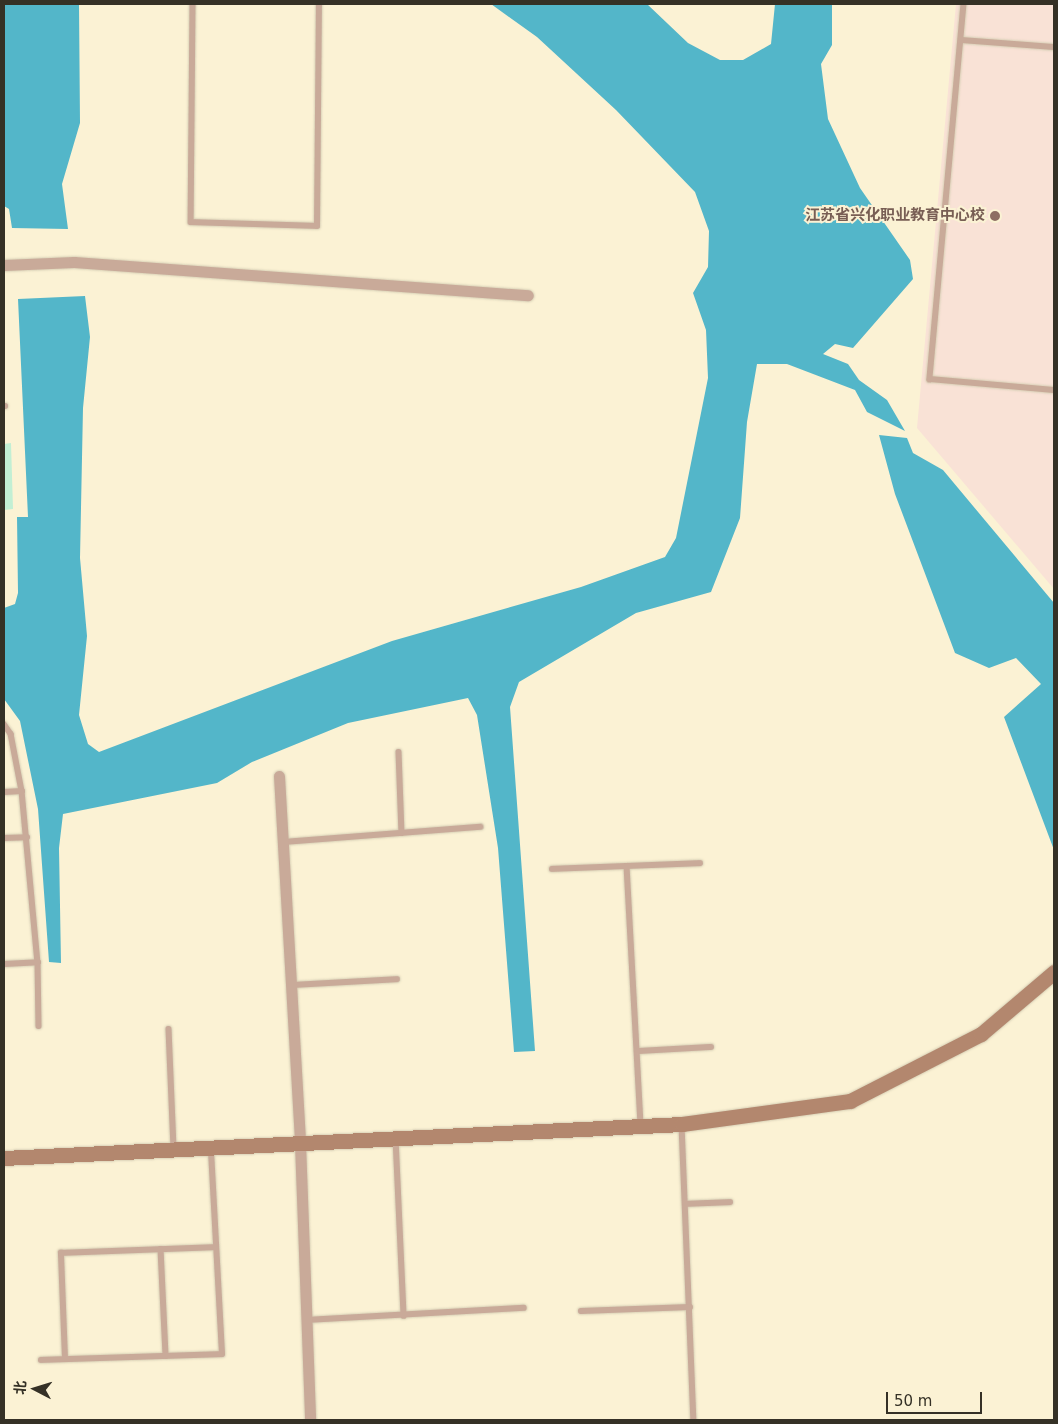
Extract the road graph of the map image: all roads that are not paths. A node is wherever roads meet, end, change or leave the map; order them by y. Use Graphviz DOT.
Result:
graph roads {
  1 [pos="192,4"];
  2 [pos="319,4"];
  3 [pos="964,4"];
  4 [pos="961,40"];
  5 [pos="1054,47"];
  6 [pos="4,265"];
  7 [pos="528,295"];
  8 [pos="1054,390"];
  9 [pos="4,724"];
  10 [pos="399,752"];
  11 [pos="279,776"];
  12 [pos="22,791"];
  13 [pos="4,792"];
  14 [pos="480,827"];
  15 [pos="402,833"];
  16 [pos="27,837"];
  17 [pos="4,838"];
  18 [pos="283,842"];
  19 [pos="700,863"];
  20 [pos="627,866"];
  21 [pos="552,869"];
  22 [pos="38,962"];
  23 [pos="4,964"];
  24 [pos="1054,972"];
  25 [pos="397,979"];
  26 [pos="291,985"];
  27 [pos="39,1026"];
  28 [pos="169,1029"];
  29 [pos="711,1046"];
  30 [pos="637,1051"];
  31 [pos="682,1124"];
  32 [pos="641,1126"];
  33 [pos="396,1138"];
  34 [pos="300,1143"];
  35 [pos="211,1148"];
  36 [pos="174,1149"];
  37 [pos="4,1158"];
  38 [pos="730,1202"];
  39 [pos="685,1204"];
  40 [pos="216,1246"];
  41 [pos="161,1249"];
  42 [pos="690,1307"];
  43 [pos="524,1308"];
  44 [pos="581,1311"];
  45 [pos="404,1316"];
  46 [pos="306,1320"];
  47 [pos="166,1356"];
  48 [pos="65,1359"];
  49 [pos="42,1360"];
  50 [pos="310,1420"];
  51 [pos="694,1420"];
  1 -- 2 [label="lane"];
  3 -- 4 [label="lane"];
  4 -- 5 [label="lane"];
  4 -- 8 [label="lane"];
  6 -- 7 [label="street"];
  9 -- 12 [label="lane"];
  10 -- 15 [label="lane"];
  11 -- 18 [label="street"];
  12 -- 13 [label="lane"];
  12 -- 16 [label="lane"];
  14 -- 15 [label="lane"];
  15 -- 18 [label="lane"];
  16 -- 17 [label="lane"];
  16 -- 22 [label="lane"];
  18 -- 26 [label="street"];
  19 -- 20 [label="lane"];
  20 -- 21 [label="lane"];
  20 -- 30 [label="lane"];
  22 -- 23 [label="lane"];
  22 -- 27 [label="lane"];
  24 -- 31 [label="street"];
  25 -- 26 [label="lane"];
  26 -- 34 [label="street"];
  28 -- 36 [label="lane"];
  29 -- 30 [label="lane"];
  30 -- 32 [label="lane"];
  31 -- 32 [label="street"];
  31 -- 39 [label="lane"];
  32 -- 33 [label="street"];
  33 -- 34 [label="street"];
  33 -- 45 [label="lane"];
  34 -- 35 [label="street"];
  34 -- 46 [label="street"];
  35 -- 36 [label="street"];
  35 -- 40 [label="lane"];
  36 -- 37 [label="street"];
  38 -- 39 [label="lane"];
  39 -- 42 [label="lane"];
  40 -- 41 [label="lane"];
  40 -- 47 [label="lane"];
  41 -- 47 [label="lane"];
  41 -- 48 [label="lane"];
  42 -- 44 [label="lane"];
  42 -- 51 [label="lane"];
  43 -- 45 [label="lane"];
  45 -- 46 [label="lane"];
  46 -- 50 [label="street"];
  47 -- 48 [label="lane"];
  48 -- 49 [label="lane"];
}
